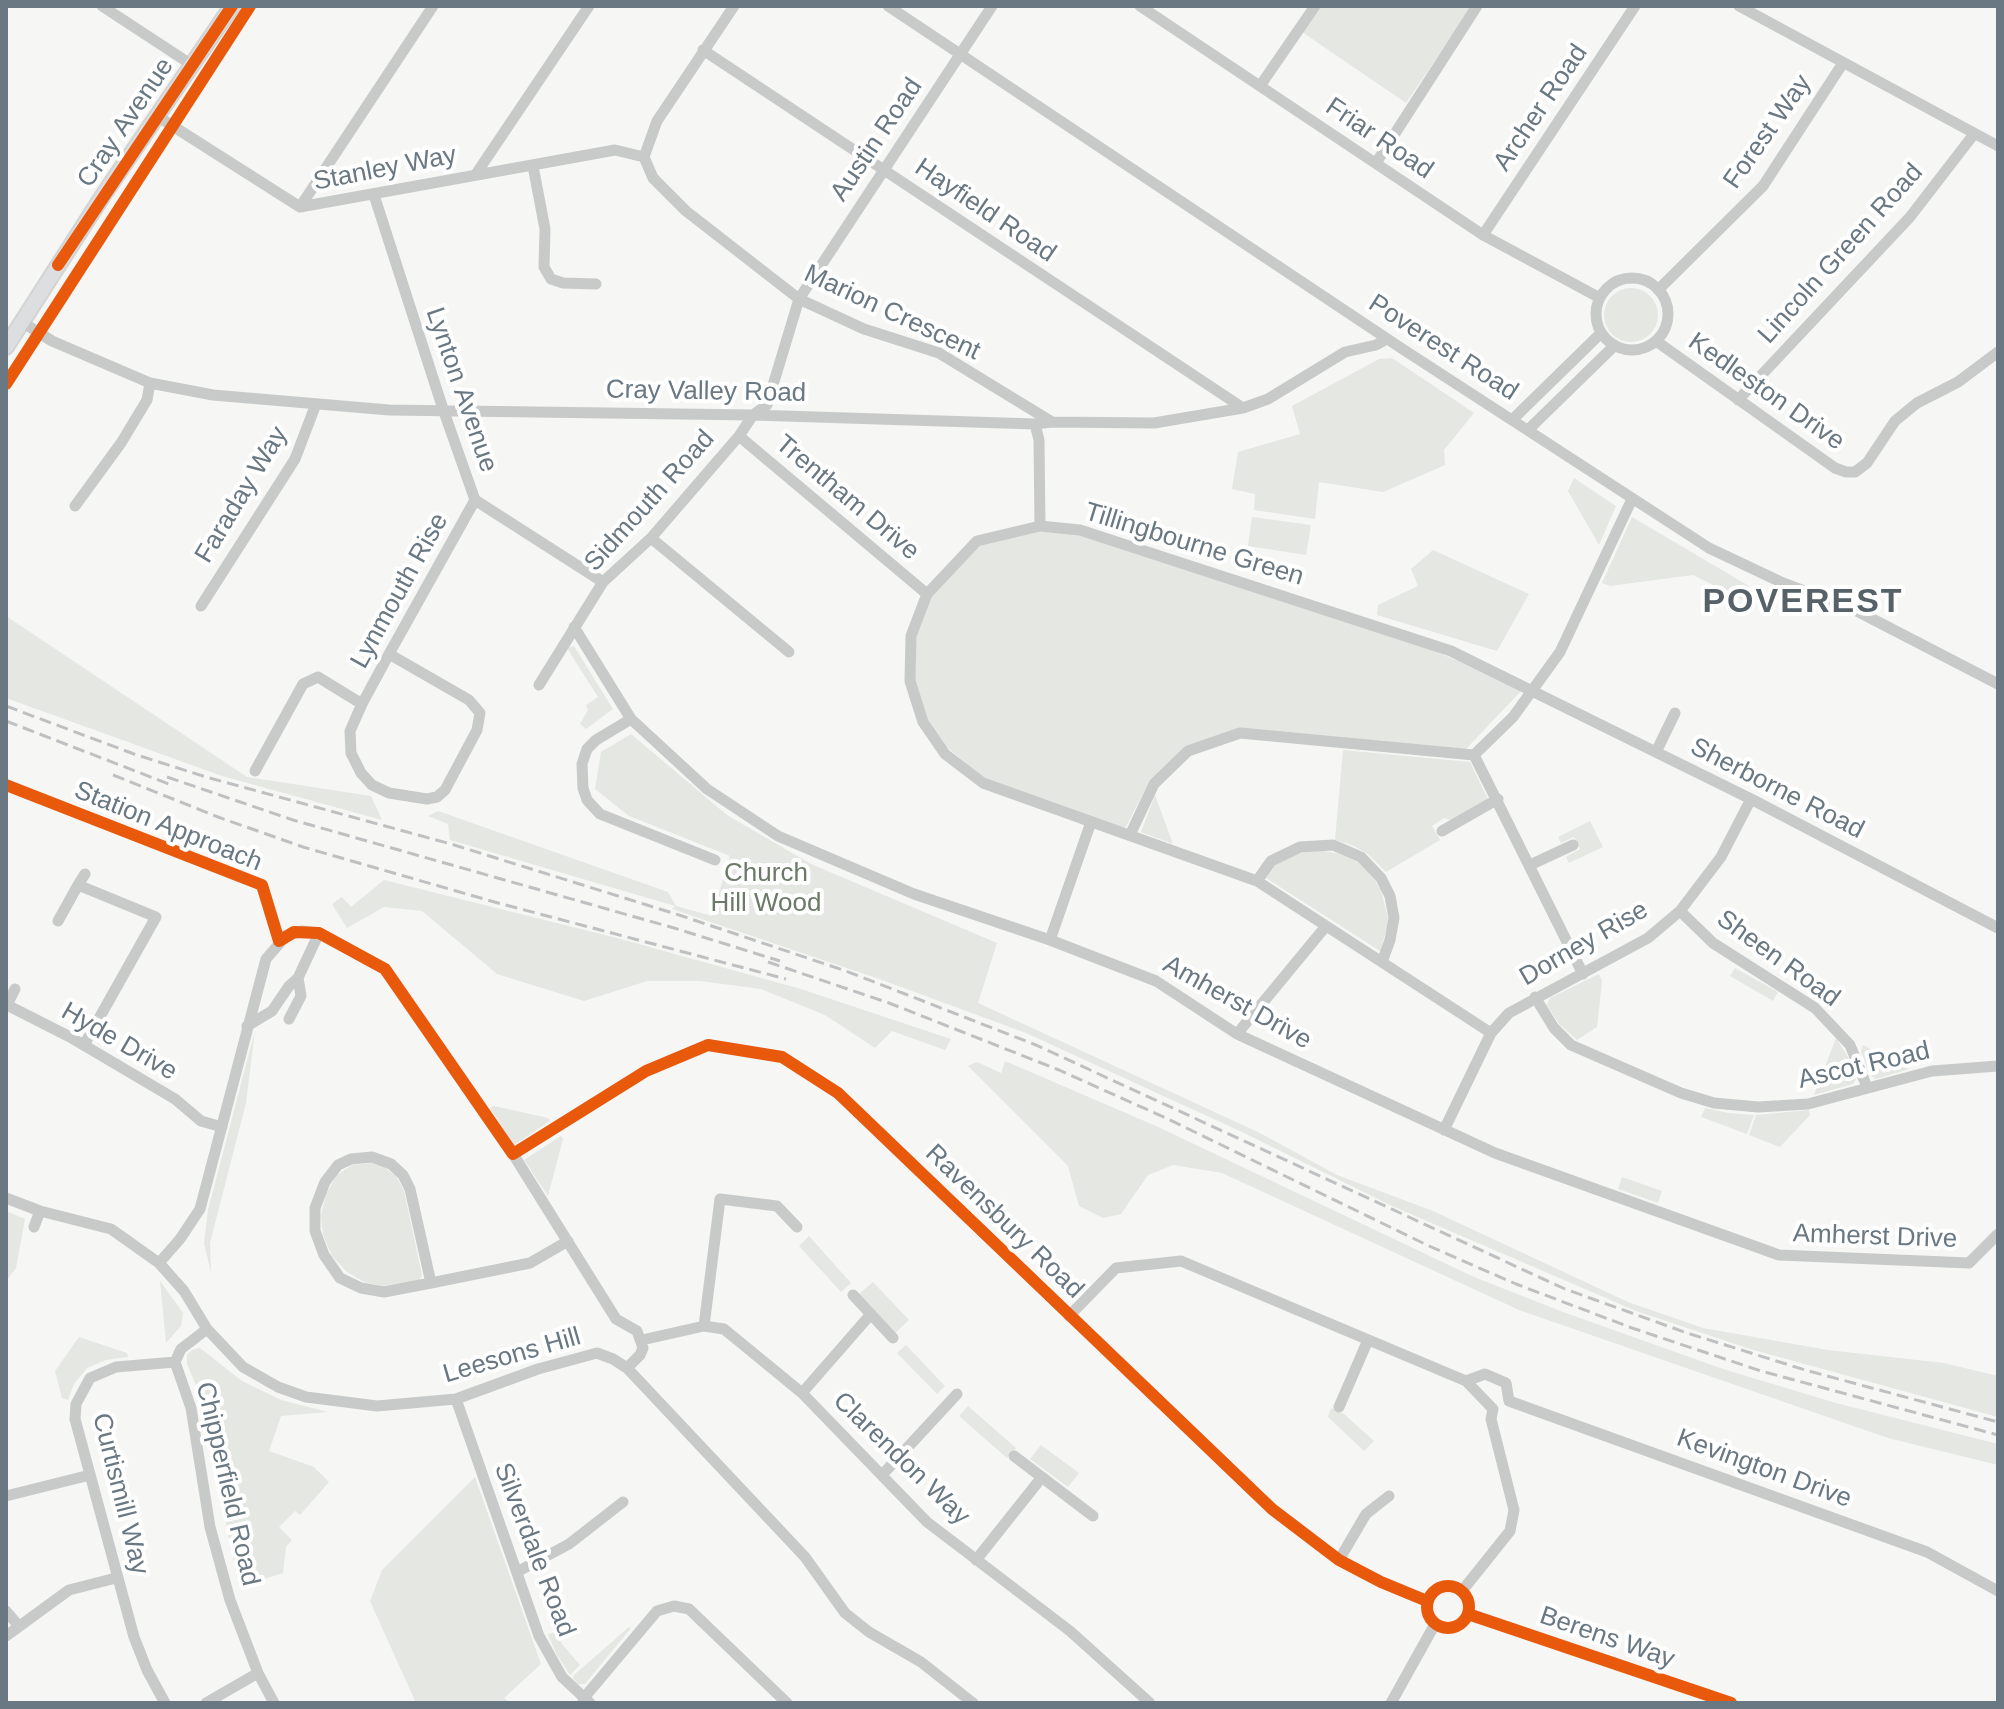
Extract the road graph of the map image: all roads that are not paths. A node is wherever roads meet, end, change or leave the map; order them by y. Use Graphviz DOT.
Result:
graph roads {
  1 [pos="102,6"];
  2 [pos="232,6"];
  3 [pos="433,6"];
  4 [pos="589,6"];
  5 [pos="734,6"];
  6 [pos="888,6"];
  7 [pos="992,6"];
  8 [pos="1315,6"];
  9 [pos="1477,6"];
  10 [pos="1635,6"];
  11 [pos="1739,6"];
  12 [pos="1147,8"];
  13 [pos="703,50"];
  14 [pos="961,54"];
  15 [pos="1843,63"];
  16 [pos="192,65"];
  17 [pos="1260,86"];
  18 [pos="157,116"];
  19 [pos="1974,134"];
  20 [pos="1998,146"];
  21 [pos="644,157"];
  22 [pos="1376,163"];
  23 [pos="533,166"];
  24 [pos="884,170"];
  25 [pos="476,174"];
  26 [pos="374,195"];
  27 [pos="300,207"];
  28 [pos="1483,235"];
  29 [pos="596,284"];
  30 [pos="1658,290"];
  31 [pos="1600,298"];
  32 [pos="799,299"];
  33 [pos="22,322"];
  34 [pos="1601,333"];
  35 [pos="1387,339"];
  36 [pos="1656,341"];
  37 [pos="1614,346"];
  38 [pos="6,347"];
  39 [pos="1998,352"];
  40 [pos="150,383"];
  41 [pos="1738,400"];
  42 [pos="316,404"];
  43 [pos="1243,408"];
  44 [pos="443,409"];
  45 [pos="753,415"];
  46 [pos="1512,420"];
  47 [pos="1052,422"];
  48 [pos="1035,424"];
  49 [pos="1528,430"];
  50 [pos="739,436"];
  51 [pos="1632,499"];
  52 [pos="475,500"];
  53 [pos="75,506"];
  54 [pos="1040,526"];
  55 [pos="651,538"];
  56 [pos="603,582"];
  57 [pos="927,594"];
  58 [pos="201,606"];
  59 [pos="574,627"];
  60 [pos="789,652"];
  61 [pos="389,654"];
  62 [pos="1998,684"];
  63 [pos="539,685"];
  64 [pos="1534,691"];
  65 [pos="362,704"];
  66 [pos="1675,713"];
  67 [pos="631,719"];
  68 [pos="1656,752"];
  69 [pos="1474,755"];
  70 [pos="255,771"];
  71 [pos="6,785"];
  72 [pos="1498,799"];
  73 [pos="1751,799"];
  74 [pos="1091,822"];
  75 [pos="1442,831"];
  76 [pos="1130,835"];
  77 [pos="1573,845"];
  78 [pos="715,860"];
  79 [pos="1530,865"];
  80 [pos="1257,881"];
  81 [pos="1680,911"];
  82 [pos="58,921"];
  83 [pos="1326,926"];
  84 [pos="1998,928"];
  85 [pos="319,933"];
  86 [pos="1050,940"];
  87 [pos="279,941"];
  88 [pos="1382,962"];
  89 [pos="1583,974"];
  90 [pos="298,978"];
  91 [pos="15,989"];
  92 [pos="1535,997"];
  93 [pos="289,1019"];
  94 [pos="247,1026"];
  95 [pos="1491,1033"];
  96 [pos="1237,1034"];
  97 [pos="84,1045"];
  98 [pos="1998,1066"];
  99 [pos="1867,1087"];
  100 [pos="222,1127"];
  101 [pos="1444,1130"];
  102 [pos="513,1154"];
  103 [pos="6,1198"];
  104 [pos="40,1211"];
  105 [pos="34,1227"];
  106 [pos="797,1227"];
  107 [pos="1998,1234"];
  108 [pos="568,1241"];
  109 [pos="159,1263"];
  110 [pos="431,1283"];
  111 [pos="853,1295"];
  112 [pos="871,1314"];
  113 [pos="1069,1316"];
  114 [pos="704,1326"];
  115 [pos="207,1329"];
  116 [pos="893,1338"];
  117 [pos="642,1340"];
  118 [pos="1368,1340"];
  119 [pos="175,1362"];
  120 [pos="627,1368"];
  121 [pos="1466,1381"];
  122 [pos="802,1393"];
  123 [pos="957,1394"];
  124 [pos="456,1399"];
  125 [pos="1509,1401"];
  126 [pos="1339,1407"];
  127 [pos="1493,1409"];
  128 [pos="1014,1456"];
  129 [pos="883,1474"];
  130 [pos="90,1475"];
  131 [pos="1042,1477"];
  132 [pos="6,1496"];
  133 [pos="1389,1496"];
  134 [pos="623,1502"];
  135 [pos="1093,1516"];
  136 [pos="976,1560"];
  137 [pos="1339,1560"];
  138 [pos="517,1572"];
  139 [pos="116,1578"];
  140 [pos="1462,1591"];
  141 [pos="1998,1591"];
  142 [pos="1427,1601"];
  143 [pos="6,1611"];
  144 [pos="1468,1614"];
  145 [pos="1435,1624"];
  146 [pos="18,1625"];
  147 [pos="6,1636"];
  148 [pos="258,1673"];
  149 [pos="587,1701"];
  150 [pos="165,1703"];
  151 [pos="206,1703"];
  152 [pos="274,1703"];
  153 [pos="787,1703"];
  154 [pos="973,1703"];
  155 [pos="1150,1703"];
  156 [pos="1391,1703"];
  157 [pos="1731,1703"];
  1 -- 16 [label="street"];
  2 -- 16 [label="main road, Cray Avenue"];
  3 -- 27 [label="street"];
  4 -- 25 [label="street"];
  5 -- 13 [label="street"];
  6 -- 14 [label="street, Poverest Road"];
  7 -- 14 [label="street, Austin Road"];
  8 -- 17 [label="street"];
  9 -- 22 [label="street"];
  10 -- 28 [label="street, Archer Road"];
  11 -- 15 [label="street"];
  12 -- 17 [label="street, Friar Road"];
  13 -- 21 [label="street"];
  13 -- 24 [label="street, Hayfield Road"];
  14 -- 24 [label="street, Austin Road"];
  14 -- 35 [label="street, Poverest Road"];
  15 -- 19 [label="street"];
  15 -- 30 [label="street, Forest Way"];
  16 -- 18 [label="main road, Cray Avenue"];
  17 -- 22 [label="street, Friar Road"];
  18 -- 27 [label="street, Stanley Way"];
  18 -- 33 [label="main road, Cray Avenue"];
  19 -- 20 [label="street"];
  19 -- 41 [label="street, Lincoln Green Road"];
  21 -- 23 [label="street, Stanley Way"];
  21 -- 32 [label="street, Marion Crescent"];
  22 -- 28 [label="street, Friar Road"];
  23 -- 25 [label="street, Stanley Way"];
  23 -- 29 [label="street"];
  24 -- 32 [label="street, Austin Road"];
  24 -- 43 [label="street, Hayfield Road"];
  25 -- 26 [label="street, Stanley Way"];
  26 -- 27 [label="street, Stanley Way"];
  26 -- 44 [label="street, Lynton Avenue"];
  28 -- 31 [label="street, Friar Road"];
  30 -- 31 [label="street"];
  30 -- 36 [label="street"];
  31 -- 34 [label="street"];
  32 -- 45 [label="street, Sidmouth Road"];
  32 -- 47 [label="street, Marion Crescent"];
  33 -- 38 [label="main road, Cray Avenue"];
  33 -- 40 [label="street, Cray Valley Road"];
  34 -- 37 [label="street"];
  34 -- 46 [label="street"];
  35 -- 43 [label="street, Cray Valley Road"];
  35 -- 46 [label="street, Poverest Road"];
  36 -- 37 [label="street"];
  36 -- 41 [label="street, Kedleston Drive"];
  37 -- 49 [label="street"];
  39 -- 41 [label="street, Kedleston Drive"];
  40 -- 42 [label="street, Cray Valley Road"];
  40 -- 53 [label="street"];
  42 -- 44 [label="street, Cray Valley Road"];
  42 -- 58 [label="street, Faraday Way"];
  43 -- 47 [label="street, Cray Valley Road"];
  44 -- 45 [label="street, Cray Valley Road"];
  44 -- 52 [label="street, Lynton Avenue"];
  45 -- 48 [label="street, Cray Valley Road"];
  45 -- 50 [label="street, Sidmouth Road"];
  46 -- 49 [label="street, Poverest Road"];
  47 -- 48 [label="street, Cray Valley Road"];
  48 -- 54 [label="street"];
  49 -- 51 [label="street, Poverest Road"];
  50 -- 55 [label="street, Sidmouth Road"];
  50 -- 57 [label="street, Trentham Drive"];
  51 -- 62 [label="street, Poverest Road"];
  51 -- 64 [label="street"];
  52 -- 56 [label="street, Lynton Avenue"];
  52 -- 61 [label="street, Lynmouth Rise"];
  54 -- 57 [label="street, Tillingbourne Green"];
  54 -- 64 [label="street, Tillingbourne Green"];
  55 -- 56 [label="street, Sidmouth Road"];
  55 -- 60 [label="street"];
  56 -- 59 [label="street, Sidmouth Road"];
  57 -- 74 [label="street, Tillingbourne Green"];
  59 -- 63 [label="street, Sidmouth Road"];
  59 -- 67 [label="street, Amherst Drive"];
  61 -- 65 [label="street, Lynmouth Rise"];
  61 -- 65 [label="street"];
  64 -- 68 [label="street, Sherborne Road"];
  64 -- 69 [label="street"];
  65 -- 70 [label="street"];
  66 -- 68 [label="street"];
  67 -- 78 [label="street"];
  67 -- 86 [label="street, Amherst Drive"];
  68 -- 73 [label="street, Sherborne Road"];
  69 -- 72 [label="street"];
  69 -- 76 [label="street"];
  71 -- 87 [label="street, Station Approach"];
  72 -- 75 [label="street"];
  72 -- 79 [label="street"];
  73 -- 81 [label="street, Dorney Rise"];
  73 -- 84 [label="street, Sherborne Road"];
  74 -- 76 [label="street, Tillingbourne Green"];
  74 -- 86 [label="street"];
  76 -- 80 [label="street, Tillingbourne Green"];
  77 -- 79 [label="street"];
  79 -- 89 [label="street"];
  80 -- 83 [label="street, Tillingbourne Green"];
  80 -- 88 [label="street"];
  81 -- 89 [label="street, Dorney Rise"];
  81 -- 99 [label="street, Sheen Road"];
  82 -- 97 [label="street"];
  83 -- 88 [label="street, Tillingbourne Green"];
  83 -- 96 [label="street"];
  85 -- 87 [label="street"];
  85 -- 90 [label="street"];
  85 -- 102 [label="street"];
  86 -- 96 [label="street, Amherst Drive"];
  87 -- 94 [label="street"];
  88 -- 95 [label="street, Tillingbourne Green"];
  89 -- 92 [label="street, Dorney Rise"];
  90 -- 93 [label="street"];
  90 -- 94 [label="street"];
  91 -- 97 [label="street, Hyde Drive"];
  92 -- 95 [label="street, Dorney Rise"];
  92 -- 99 [label="street, Ascot Road"];
  94 -- 100 [label="street"];
  95 -- 101 [label="street, Dorney Rise"];
  96 -- 101 [label="street, Amherst Drive"];
  97 -- 100 [label="street, Hyde Drive"];
  98 -- 99 [label="street, Ascot Road"];
  100 -- 109 [label="street"];
  101 -- 107 [label="street, Amherst Drive"];
  102 -- 108 [label="street"];
  102 -- 113 [label="street, Ravensbury Road"];
  103 -- 104 [label="street, Leesons Hill"];
  104 -- 105 [label="street"];
  104 -- 109 [label="street, Leesons Hill"];
  106 -- 114 [label="street"];
  108 -- 110 [label="street"];
  108 -- 117 [label="street"];
  109 -- 115 [label="street, Leesons Hill"];
  110 -- 110 [label="street"];
  111 -- 112 [label="street"];
  112 -- 116 [label="street"];
  112 -- 122 [label="street"];
  113 -- 118 [label="street, Kevington Drive"];
  113 -- 137 [label="street, Ravensbury Road"];
  114 -- 117 [label="street"];
  114 -- 122 [label="street, Clarendon Way"];
  115 -- 119 [label="street, Chipperfield Road"];
  115 -- 124 [label="street, Leesons Hill"];
  117 -- 120 [label="street"];
  118 -- 121 [label="street, Kevington Drive"];
  118 -- 126 [label="street"];
  119 -- 130 [label="street, Curtismill Way"];
  119 -- 148 [label="street, Chipperfield Road"];
  120 -- 124 [label="street, Leesons Hill"];
  120 -- 154 [label="street, Leesons Hill"];
  121 -- 125 [label="street, Kevington Drive"];
  121 -- 127 [label="street"];
  122 -- 129 [label="street, Clarendon Way"];
  123 -- 129 [label="street"];
  124 -- 138 [label="street, Silverdale Road"];
  125 -- 127 [label="street"];
  125 -- 141 [label="street, Kevington Drive"];
  127 -- 140 [label="street"];
  128 -- 131 [label="street"];
  129 -- 136 [label="street, Clarendon Way"];
  130 -- 132 [label="street"];
  130 -- 139 [label="street, Curtismill Way"];
  131 -- 135 [label="street"];
  131 -- 136 [label="street"];
  133 -- 137 [label="street"];
  134 -- 138 [label="street"];
  136 -- 155 [label="street, Clarendon Way"];
  137 -- 142 [label="street, Ravensbury Road"];
  138 -- 149 [label="street, Silverdale Road"];
  139 -- 146 [label="street"];
  139 -- 150 [label="street, Curtismill Way"];
  140 -- 142 [label="street"];
  140 -- 144 [label="street"];
  142 -- 145 [label="street"];
  143 -- 146 [label="street"];
  144 -- 145 [label="street"];
  144 -- 157 [label="street, Berens Way"];
  145 -- 156 [label="street"];
  146 -- 147 [label="street"];
  148 -- 151 [label="street"];
  148 -- 152 [label="street, Chipperfield Road"];
  149 -- 153 [label="street"];
}
